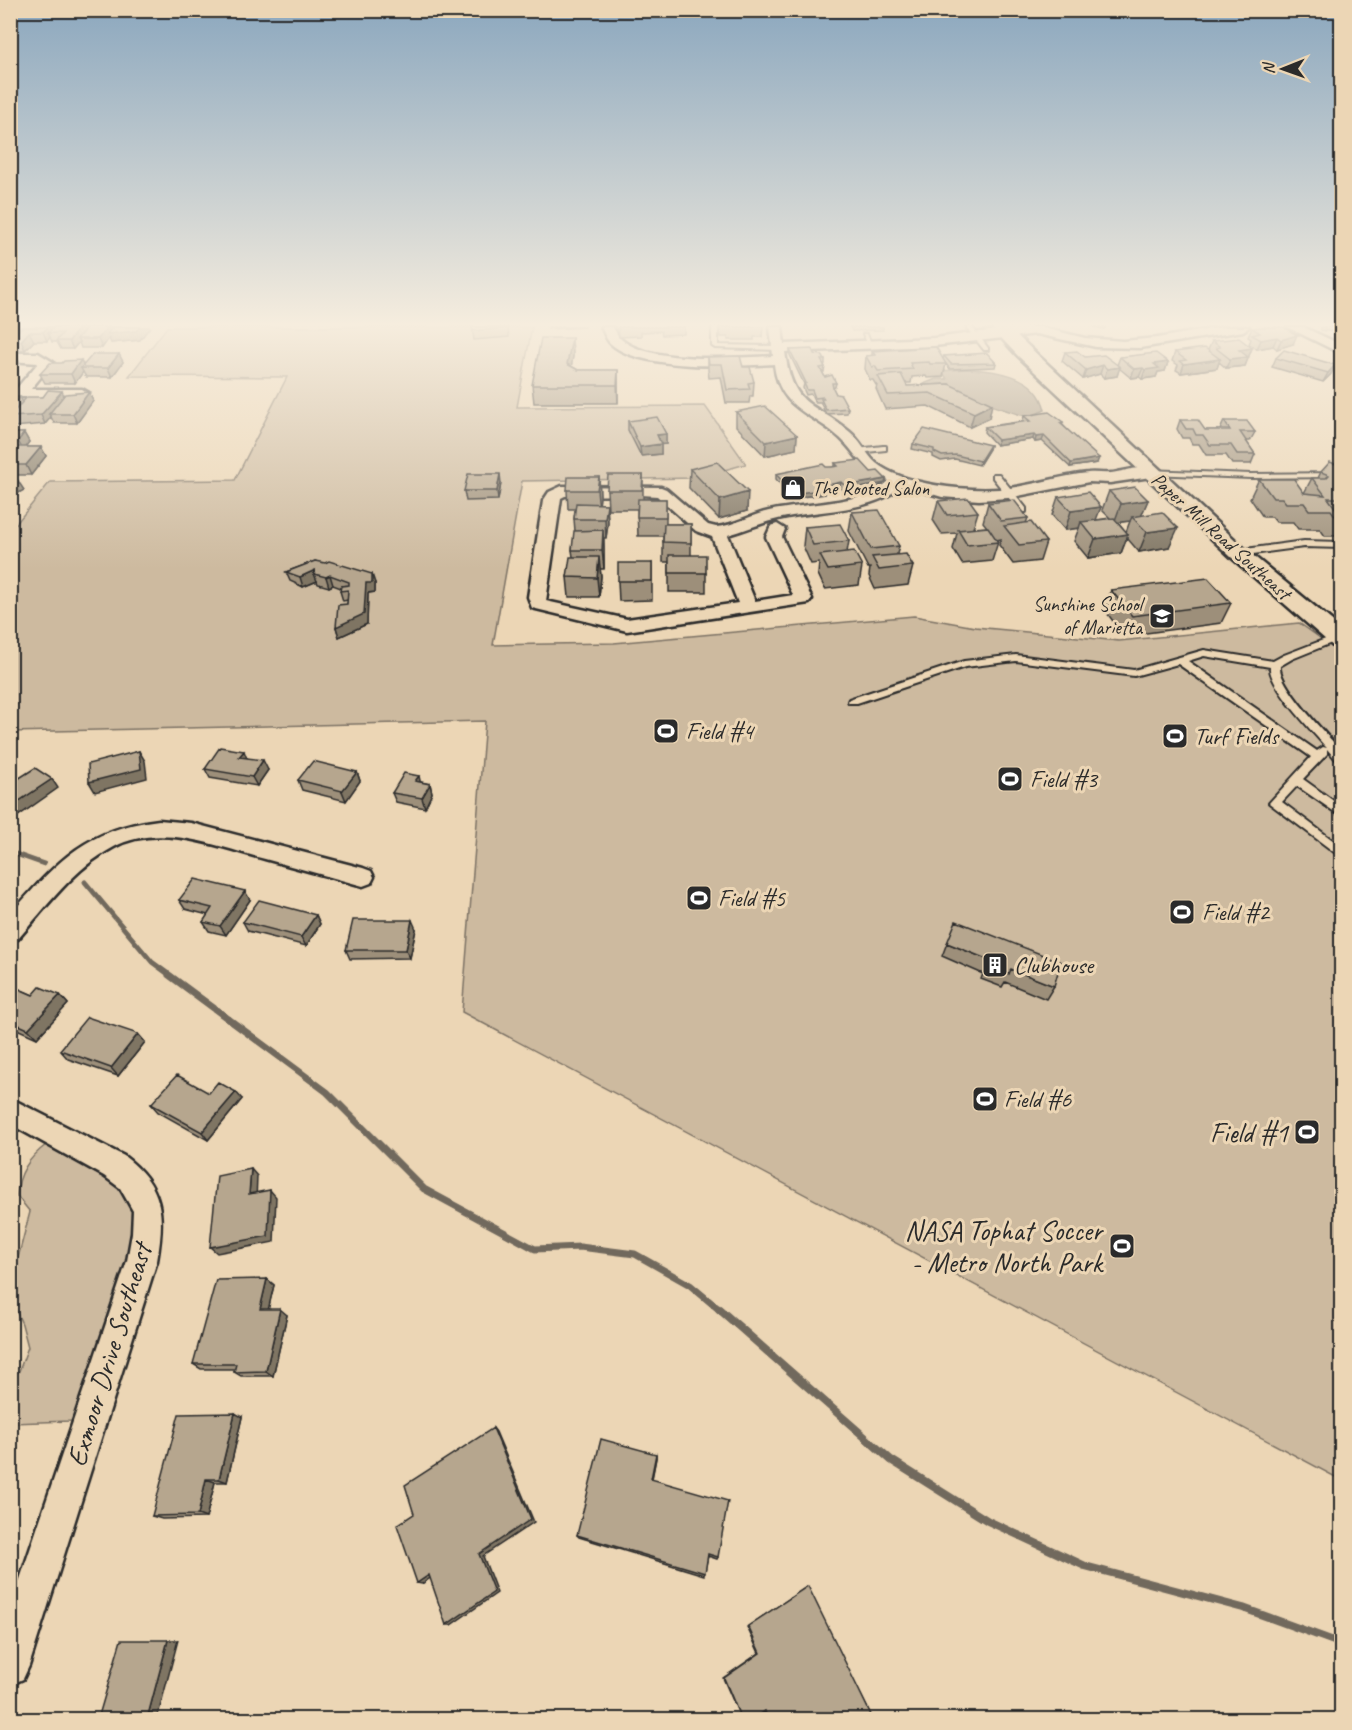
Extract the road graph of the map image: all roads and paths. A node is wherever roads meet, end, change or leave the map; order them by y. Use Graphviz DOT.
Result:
graph roads {
  1 [pos="804,408"];
  2 [pos="1092,408"];
  3 [pos="883,448"];
  4 [pos="857,451"];
  5 [pos="1145,467"];
  6 [pos="1341,475"];
  7 [pos="996,476"];
  8 [pos="899,479"];
  9 [pos="1008,493"];
  10 [pos="1023,510"];
  11 [pos="777,530"];
  12 [pos="719,533"];
  13 [pos="1341,545"];
  14 [pos="1238,553"];
  15 [pos="749,608"];
  16 [pos="1339,640"];
  17 [pos="1178,659"];
  18 [pos="1275,665"];
  19 [pos="853,701"];
  20 [pos="1329,743"];
  21 [pos="1318,757"];
  22 [pos="1341,759"];
  23 [pos="1298,781"];
  24 [pos="1341,813"];
  25 [pos="1341,854"];
  26 [pos="363,877"];
  27 [pos="10,932"];
  28 [pos="10,1110"];
  29 [pos="10,1665"];
  1 -- 4 [label="street"];
  2 -- 5 [label="street, Paper Mill Road Southeast"];
  3 -- 4 [label="lane"];
  4 -- 8 [label="street"];
  5 -- 6 [label="lane"];
  5 -- 9 [label="street"];
  5 -- 14 [label="street, Paper Mill Road Southeast"];
  7 -- 9 [label="lane"];
  8 -- 9 [label="street"];
  8 -- 12 [label="street"];
  9 -- 10 [label="lane"];
  11 -- 15 [label="street"];
  12 -- 15 [label="street"];
  12 -- 15 [label="street"];
  13 -- 14 [label="lane"];
  14 -- 16 [label="street, Paper Mill Road Southeast"];
  16 -- 18 [label="lane"];
  17 -- 18 [label="lane"];
  17 -- 19 [label="lane"];
  17 -- 21 [label="lane"];
  18 -- 20 [label="lane"];
  20 -- 21 [label="lane"];
  20 -- 22 [label="lane"];
  21 -- 23 [label="lane"];
  23 -- 24 [label="lane"];
  23 -- 25 [label="lane"];
  26 -- 27 [label="street"];
  28 -- 29 [label="street, Exmoor Drive Southeast"];
}
